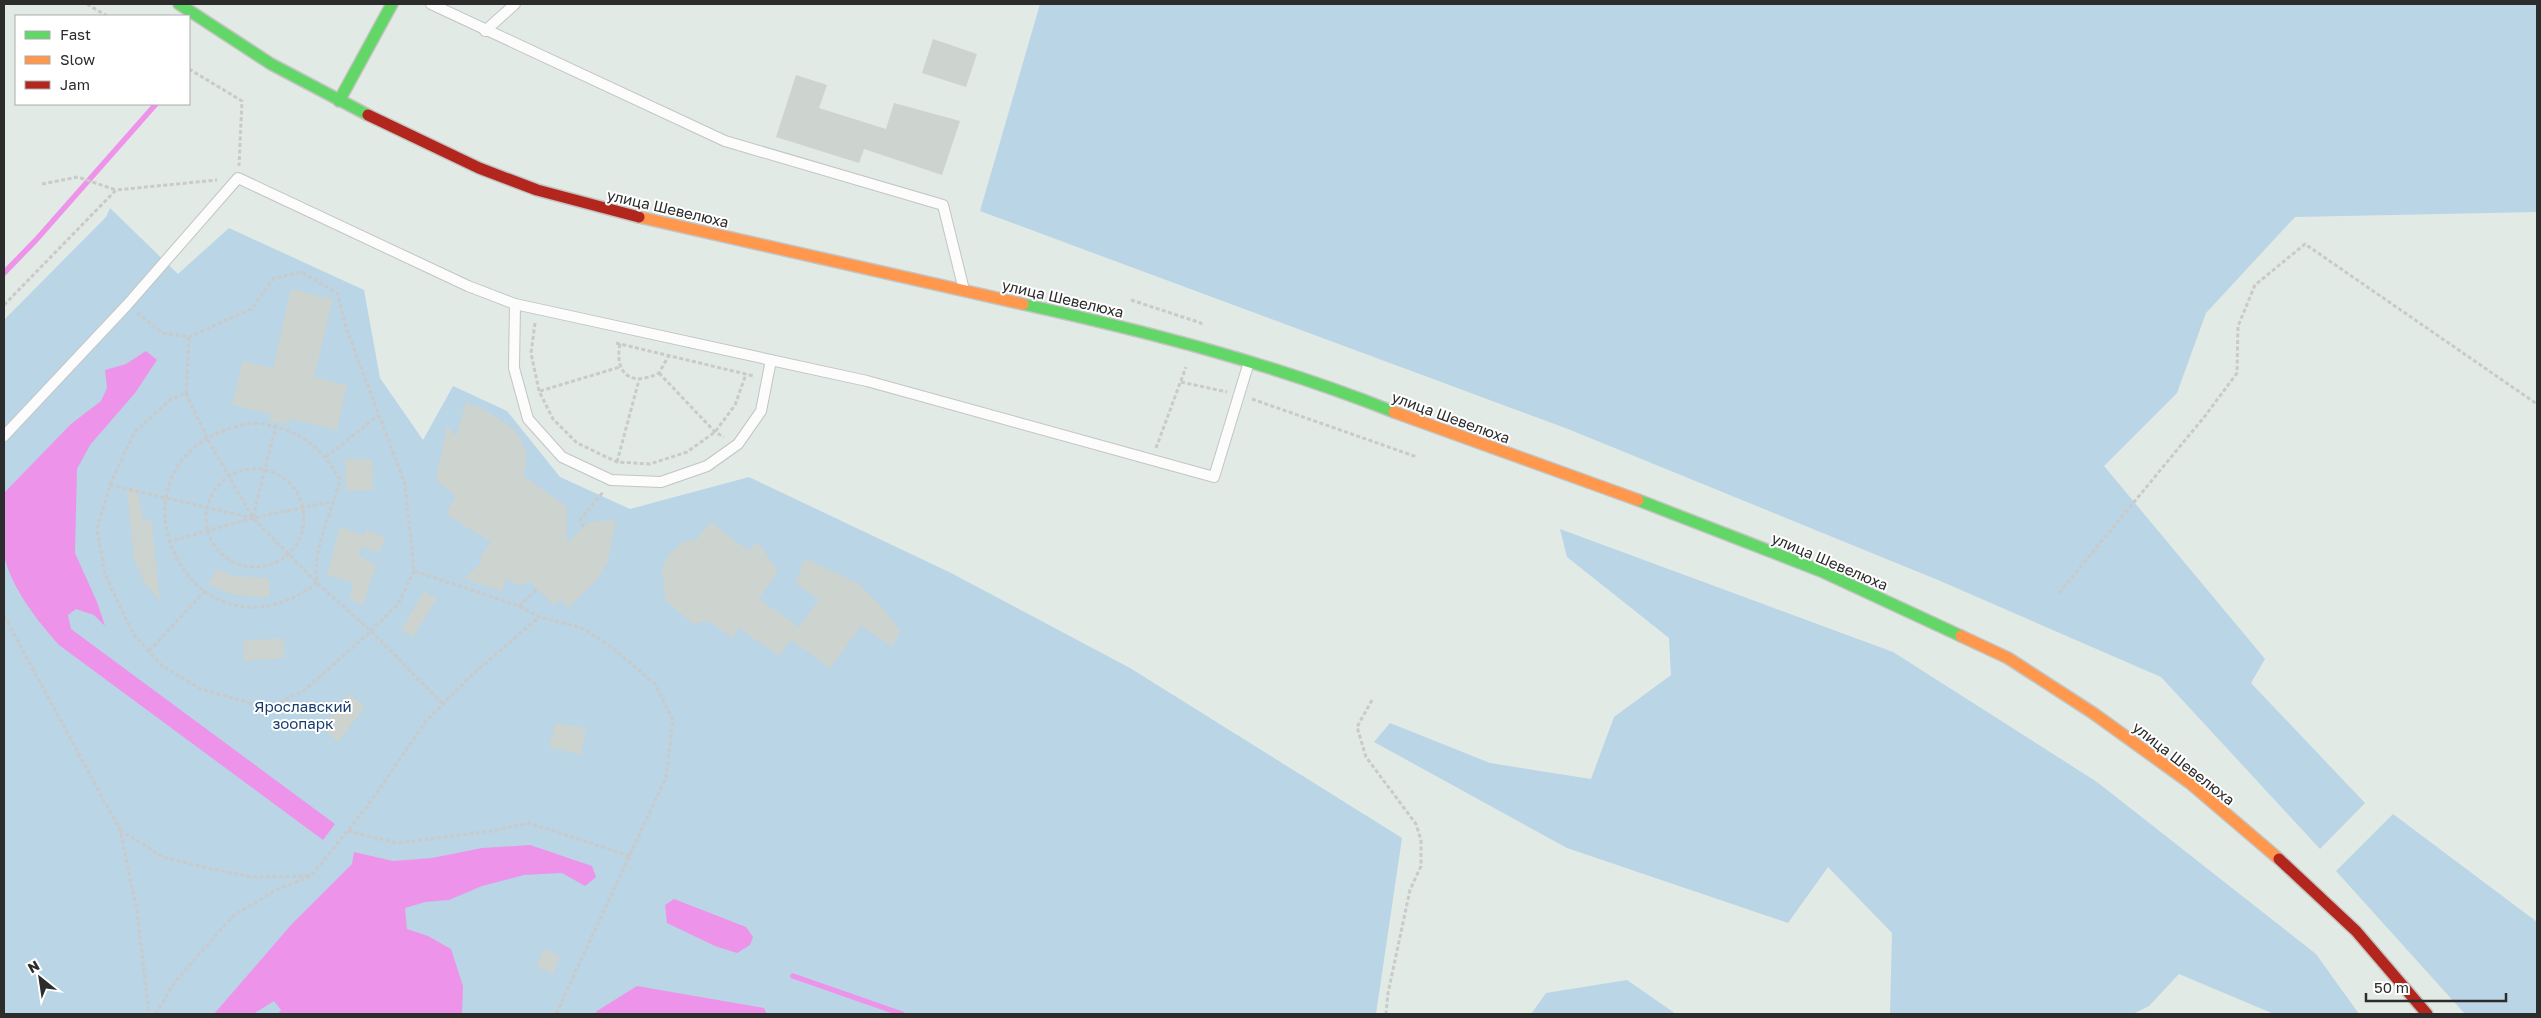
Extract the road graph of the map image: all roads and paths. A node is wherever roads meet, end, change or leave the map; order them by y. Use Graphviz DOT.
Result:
graph roads {
  1 [pos="87,4"];
  2 [pos="180,4"];
  3 [pos="392,4"];
  4 [pos="431,4"];
  5 [pos="515,4"];
  6 [pos="105,15"];
  7 [pos="485,31"];
  8 [pos="190,70"];
  9 [pos="339,101"];
  10 [pos="238,178"];
  11 [pos="42,184"];
  12 [pos="116,190"];
  13 [pos="965,291"];
  14 [pos="516,304"];
  15 [pos="4,305"];
  16 [pos="128,305"];
  17 [pos="516,318"];
  18 [pos="536,323"];
  19 [pos="545,325"];
  20 [pos="189,337"];
  21 [pos="611,341"];
  22 [pos="620,344"];
  23 [pos="668,355"];
  24 [pos="771,360"];
  25 [pos="1250,362"];
  26 [pos="620,367"];
  27 [pos="659,373"];
  28 [pos="746,374"];
  29 [pos="769,379"];
  30 [pos="639,380"];
  31 [pos="1181,382"];
  32 [pos="539,391"];
  33 [pos="186,393"];
  34 [pos="1239,395"];
  35 [pos="522,396"];
  36 [pos="2537,404"];
  37 [pos="379,415"];
  38 [pos="276,424"];
  39 [pos="715,432"];
  40 [pos="4,436"];
  41 [pos="207,438"];
  42 [pos="738,444"];
  43 [pos="1417,456"];
  44 [pos="326,457"];
  45 [pos="617,462"];
  46 [pos="265,470"];
  47 [pos="228,476"];
  48 [pos="611,480"];
  49 [pos="110,485"];
  50 [pos="166,499"];
  51 [pos="335,501"];
  52 [pos="207,508"];
  53 [pos="304,508"];
  54 [pos="253,518"];
  55 [pos="583,527"];
  56 [pos="207,531"];
  57 [pos="168,542"];
  58 [pos="289,555"];
  59 [pos="414,571"];
  60 [pos="317,583"];
  61 [pos="537,589"];
  62 [pos="205,591"];
  63 [pos="2058,593"];
  64 [pos="519,606"];
  65 [pos="4,616"];
  66 [pos="539,617"];
  67 [pos="371,631"];
  68 [pos="148,651"];
  69 [pos="1372,700"];
  70 [pos="443,704"];
  71 [pos="120,830"];
  72 [pos="348,830"];
  73 [pos="630,856"];
  74 [pos="311,876"];
  75 [pos="149,1014"];
  76 [pos="156,1014"];
  77 [pos="556,1014"];
  78 [pos="1386,1014"];
  79 [pos="2427,1014"];
  1 -- 6 [label="path"];
  2 -- 9 [label="main road, улица Шевелюха"];
  3 -- 9 [label="main road"];
  4 -- 7 [label="lane"];
  5 -- 7 [label="lane"];
  7 -- 13 [label="lane"];
  8 -- 10 [label="path"];
  9 -- 13 [label="main road, улица Шевелюха"];
  10 -- 12 [label="path"];
  10 -- 14 [label="lane"];
  10 -- 16 [label="lane"];
  11 -- 12 [label="path"];
  12 -- 15 [label="path"];
  13 -- 25 [label="main road, улица Шевелюха"];
  14 -- 17 [label="lane"];
  14 -- 24 [label="lane"];
  16 -- 20 [label="path"];
  16 -- 40 [label="lane"];
  17 -- 18 [label="path"];
  17 -- 35 [label="lane"];
  18 -- 19 [label="path"];
  18 -- 32 [label="path"];
  20 -- 33 [label="path"];
  20 -- 37 [label="path"];
  21 -- 22 [label="path"];
  22 -- 23 [label="path"];
  22 -- 26 [label="path"];
  23 -- 27 [label="path"];
  23 -- 28 [label="path"];
  24 -- 29 [label="lane"];
  24 -- 34 [label="lane"];
  25 -- 34 [label="lane"];
  25 -- 79 [label="main road, улица Шевелюха"];
  26 -- 30 [label="path"];
  26 -- 32 [label="path"];
  27 -- 30 [label="path"];
  27 -- 39 [label="path"];
  28 -- 29 [label="path"];
  28 -- 39 [label="path"];
  29 -- 42 [label="lane"];
  30 -- 45 [label="path"];
  31 -- 34 [label="path"];
  32 -- 35 [label="path"];
  32 -- 45 [label="path"];
  33 -- 41 [label="path"];
  33 -- 49 [label="path"];
  34 -- 43 [label="path"];
  35 -- 48 [label="lane"];
  36 -- 63 [label="path"];
  37 -- 44 [label="path"];
  37 -- 59 [label="path"];
  38 -- 41 [label="path"];
  38 -- 44 [label="path"];
  38 -- 46 [label="path"];
  39 -- 42 [label="path"];
  39 -- 45 [label="path"];
  41 -- 47 [label="path"];
  41 -- 50 [label="path"];
  42 -- 48 [label="lane"];
  44 -- 51 [label="path"];
  45 -- 48 [label="path"];
  46 -- 47 [label="path"];
  46 -- 53 [label="path"];
  46 -- 54 [label="path"];
  47 -- 52 [label="path"];
  47 -- 54 [label="path"];
  48 -- 55 [label="path"];
  49 -- 50 [label="path"];
  49 -- 68 [label="path"];
  50 -- 52 [label="path"];
  50 -- 57 [label="path"];
  51 -- 53 [label="path"];
  51 -- 60 [label="path"];
  52 -- 54 [label="path"];
  52 -- 56 [label="path"];
  53 -- 54 [label="path"];
  53 -- 58 [label="path"];
  54 -- 56 [label="path"];
  54 -- 58 [label="path"];
  56 -- 57 [label="path"];
  56 -- 58 [label="path"];
  57 -- 62 [label="path"];
  58 -- 60 [label="path"];
  59 -- 64 [label="path"];
  59 -- 67 [label="path"];
  60 -- 62 [label="path"];
  60 -- 67 [label="path"];
  61 -- 64 [label="path"];
  62 -- 68 [label="path"];
  64 -- 66 [label="path"];
  65 -- 71 [label="path"];
  66 -- 70 [label="path"];
  66 -- 73 [label="path"];
  67 -- 68 [label="path"];
  67 -- 70 [label="path"];
  69 -- 78 [label="path"];
  70 -- 72 [label="path"];
  71 -- 74 [label="path"];
  71 -- 75 [label="path"];
  72 -- 73 [label="path"];
  72 -- 74 [label="path"];
  73 -- 77 [label="path"];
  74 -- 76 [label="path"];
}
